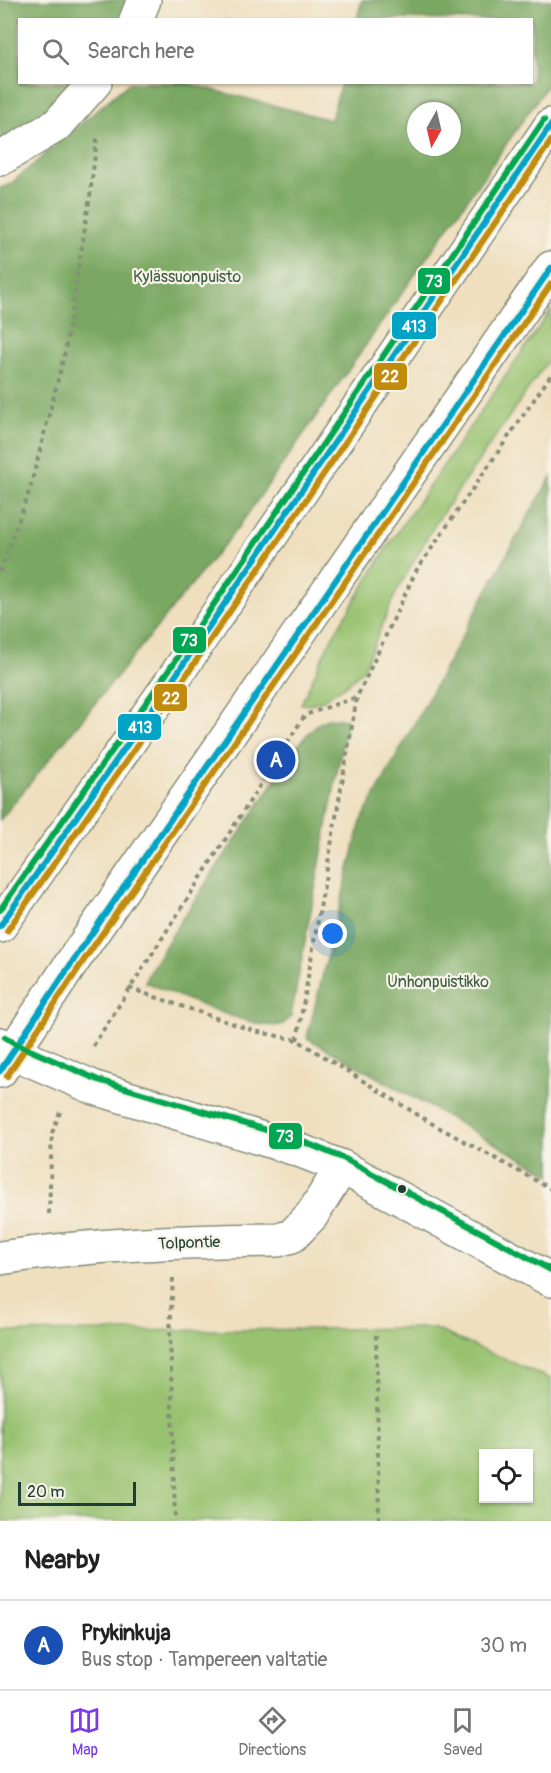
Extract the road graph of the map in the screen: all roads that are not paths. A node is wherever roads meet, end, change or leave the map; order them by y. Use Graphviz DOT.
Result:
graph roads {
  1 [pos="144,0"];
  2 [pos="137,18"];
  3 [pos="93,84"];
  4 [pos="551,124"];
  5 [pos="0,159"];
  6 [pos="551,268"];
  7 [pos="0,926"];
  8 [pos="4,1056"];
  9 [pos="342,1167"];
  10 [pos="0,1258"];
  11 [pos="551,1280"];
  1 -- 2 [label="main road"];
  3 -- 5 [label="main road"];
  4 -- 7 [label="main road"];
  6 -- 8 [label="main road"];
  8 -- 9 [label="main road"];
  9 -- 10 [label="main road, Tolpontie"];
  9 -- 11 [label="main road"];
}
